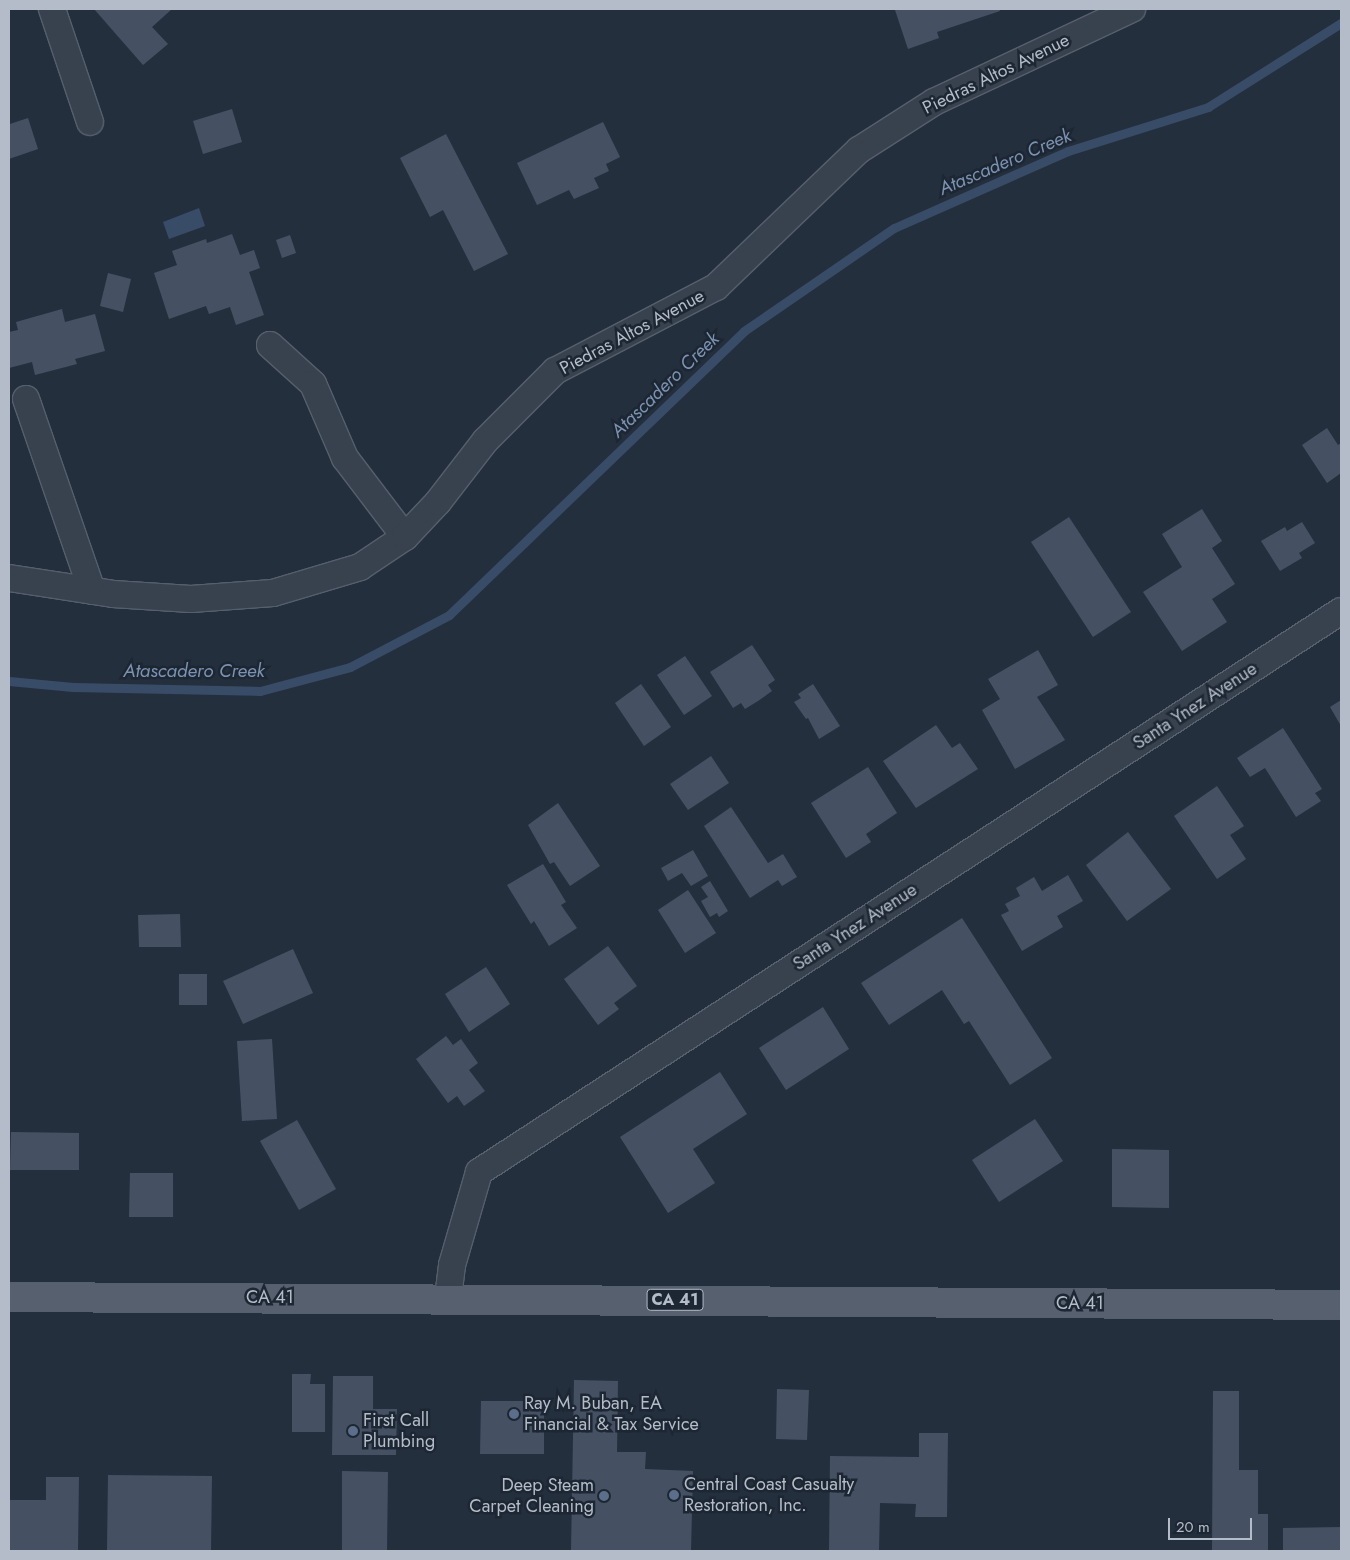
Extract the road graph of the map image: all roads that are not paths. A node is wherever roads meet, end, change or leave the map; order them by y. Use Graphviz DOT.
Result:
graph roads {
  1 [pos="52,9"];
  2 [pos="1132,9"];
  3 [pos="90,122"];
  4 [pos="270,345"];
  5 [pos="26,399"];
  6 [pos="405,537"];
  7 [pos="9,578"];
  8 [pos="92,591"];
  9 [pos="1341,610"];
  10 [pos="9,1297"];
  11 [pos="448,1298"];
  12 [pos="1341,1305"];
  1 -- 3 [label="street"];
  2 -- 6 [label="street, Piedras Altos Avenue"];
  4 -- 6 [label="street"];
  5 -- 8 [label="street"];
  6 -- 8 [label="street, Piedras Altos Avenue"];
  7 -- 8 [label="street, Piedras Altos Avenue"];
  9 -- 11 [label="street, Santa Ynez Avenue"];
  10 -- 11 [label="main road, CA 41 / CA 41"];
  11 -- 12 [label="main road, CA 41 / CA 41"];
}
